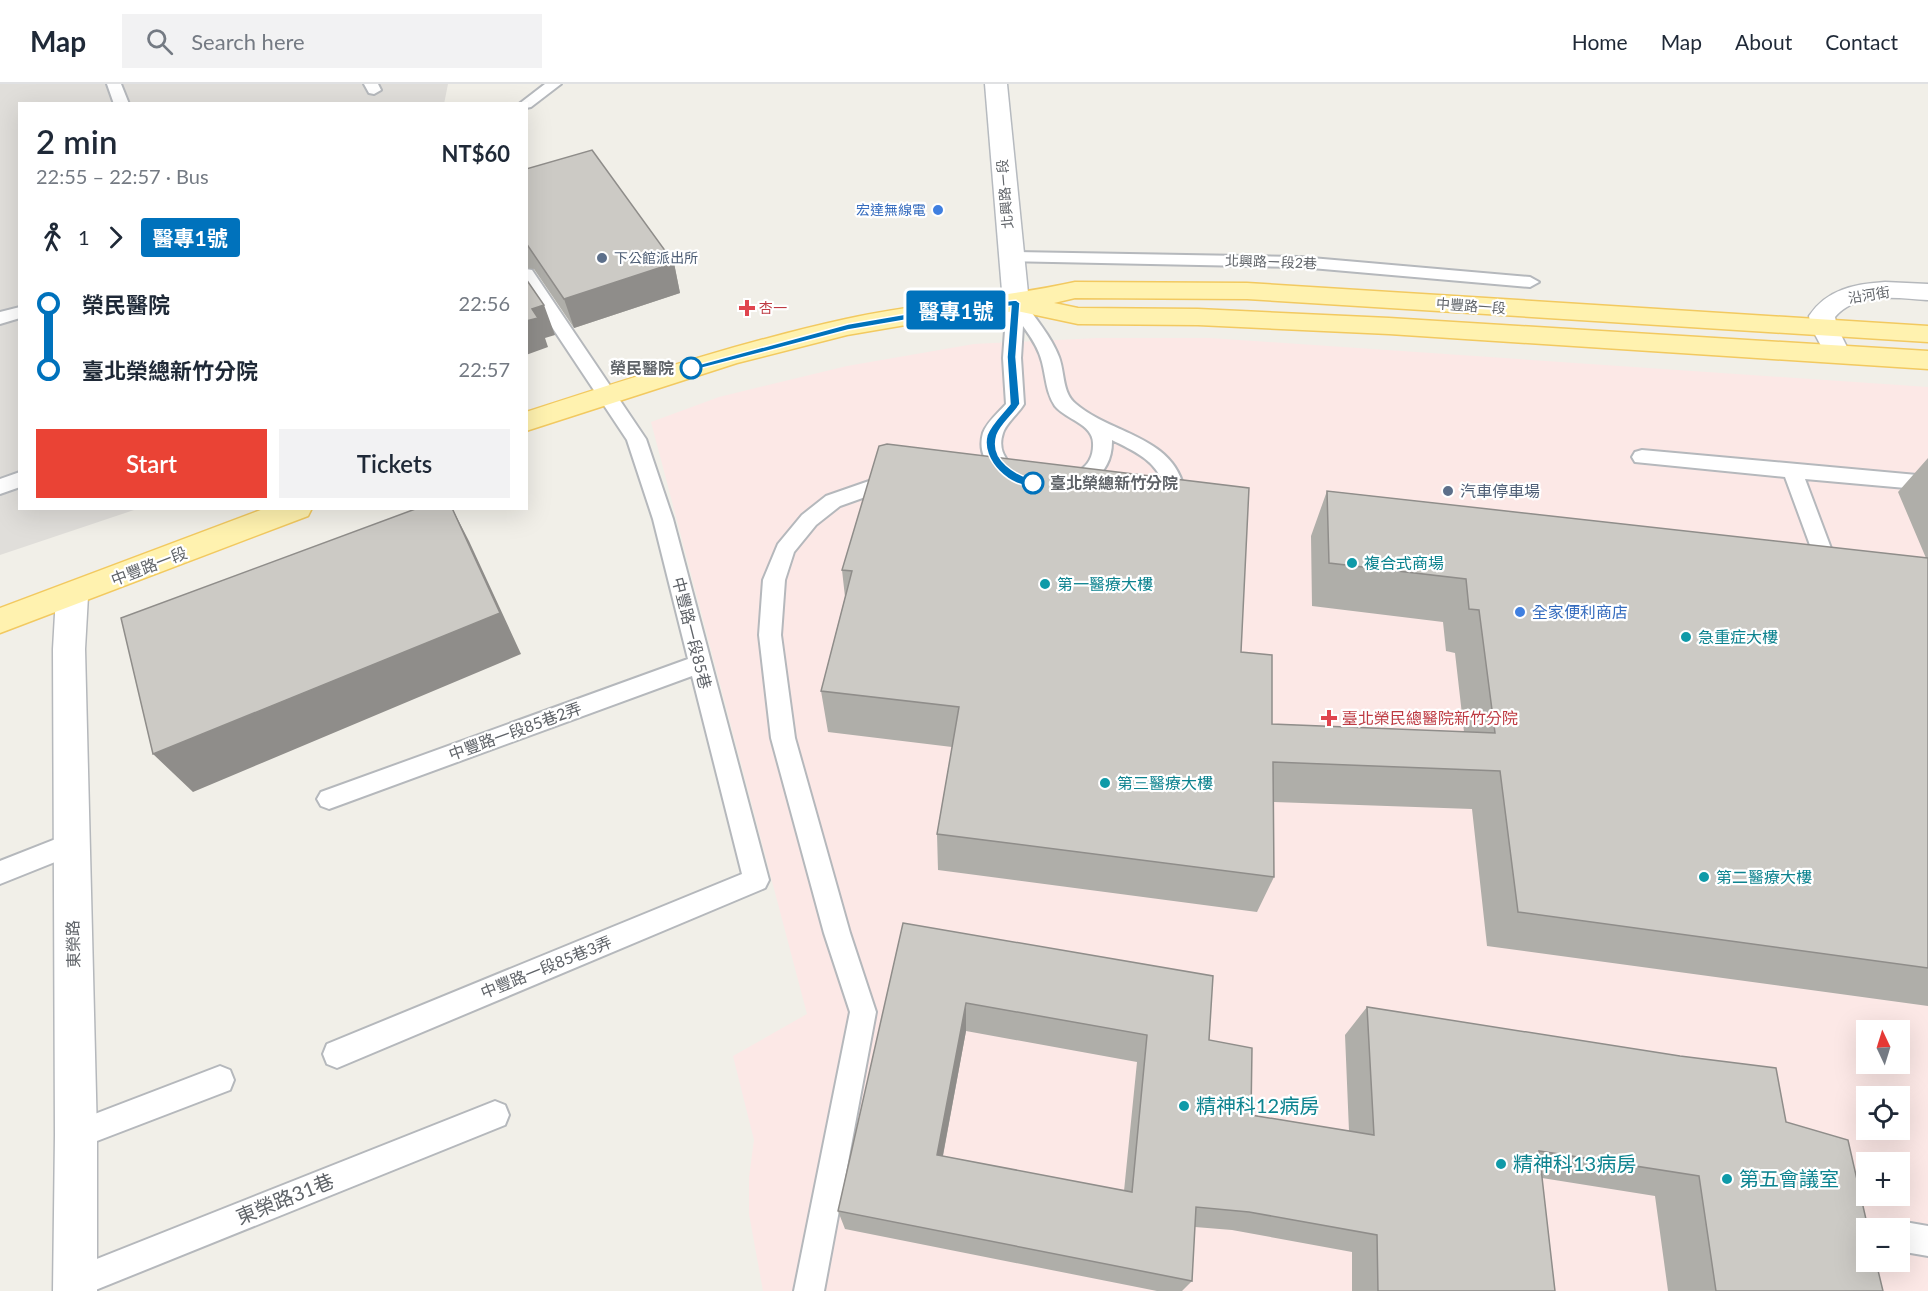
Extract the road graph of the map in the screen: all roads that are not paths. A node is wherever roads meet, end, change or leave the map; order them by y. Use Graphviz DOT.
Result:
graph roads {
  1 [pos="114,84"];
  2 [pos="554,84"];
  3 [pos="996,84"];
  4 [pos="121,102"];
  5 [pos="528,103"];
  6 [pos="1011,257"];
  7 [pos="528,277"];
  8 [pos="1530,282"];
  9 [pos="1928,292"];
  10 [pos="1016,303"];
  11 [pos="18,313"];
  12 [pos="0,318"];
  13 [pos="1824,327"];
  14 [pos="1928,334"];
  15 [pos="1837,354"];
  16 [pos="1928,360"];
  17 [pos="607,394"];
  18 [pos="528,421"];
  19 [pos="1095,425"];
  20 [pos="1642,457"];
  21 [pos="1793,472"];
  22 [pos="918,473"];
  23 [pos="984,476"];
  24 [pos="1018,479"];
  25 [pos="18,480"];
  26 [pos="1074,482"];
  27 [pos="1928,483"];
  28 [pos="0,487"];
  29 [pos="1096,489"];
  30 [pos="1136,498"];
  31 [pos="293,510"];
  32 [pos="1832,580"];
  33 [pos="72,596"];
  34 [pos="0,621"];
  35 [pos="700,664"];
  36 [pos="329,799"];
  37 [pos="71,844"];
  38 [pos="0,873"];
  39 [pos="756,880"];
  40 [pos="336,1054"];
  41 [pos="220,1080"];
  42 [pos="495,1114"];
  43 [pos="76,1135"];
  44 [pos="1910,1238"];
  45 [pos="1928,1241"];
  46 [pos="75,1287"];
  47 [pos="809,1291"];
  1 -- 4 [label="lane"];
  2 -- 5 [label="lane"];
  3 -- 6 [label="street, 北興路ㄧ段"];
  6 -- 8 [label="lane, 北興路ㄧ段2巷"];
  6 -- 10 [label="street, 北興路ㄧ段"];
  7 -- 17 [label="lane, 中豐路一段85巷"];
  9 -- 13 [label="street, 沿河街"];
  10 -- 13 [label="main road, 中豐路一段"];
  10 -- 15 [label="main road, 中豐路一段"];
  10 -- 17 [label="main road, 中豐路一段"];
  10 -- 19 [label="lane"];
  10 -- 24 [label="lane"];
  11 -- 12 [label="lane"];
  13 -- 14 [label="main road, 中豐路一段"];
  13 -- 15 [label="street"];
  15 -- 16 [label="main road, 中豐路一段"];
  17 -- 18 [label="main road, 中豐路一段"];
  17 -- 35 [label="lane, 中豐路一段85巷"];
  19 -- 26 [label="lane"];
  19 -- 30 [label="lane"];
  20 -- 21 [label="lane"];
  21 -- 27 [label="lane"];
  21 -- 32 [label="lane"];
  22 -- 47 [label="lane"];
  23 -- 24 [label="lane"];
  24 -- 26 [label="lane"];
  25 -- 28 [label="lane"];
  26 -- 29 [label="lane"];
  31 -- 33 [label="main road, 中豐路一段"];
  33 -- 34 [label="main road, 中豐路一段"];
  33 -- 37 [label="street, 東榮路"];
  35 -- 36 [label="lane, 中豐路一段85巷2弄"];
  35 -- 39 [label="lane, 中豐路一段85巷"];
  37 -- 38 [label="lane"];
  37 -- 43 [label="street, 東榮路"];
  39 -- 40 [label="lane, 中豐路一段85巷3弄"];
  41 -- 43 [label="lane"];
  42 -- 46 [label="lane, 東榮路31巷"];
  43 -- 46 [label="street, 東榮路"];
  44 -- 45 [label="lane"];
}
